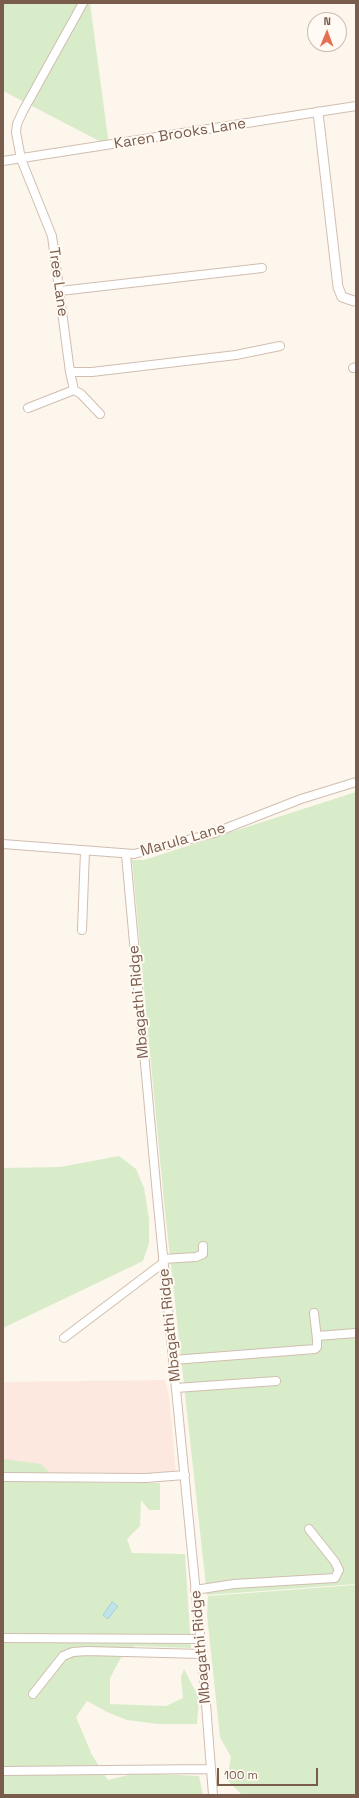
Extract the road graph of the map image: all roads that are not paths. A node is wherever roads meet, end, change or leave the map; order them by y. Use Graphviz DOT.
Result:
graph roads {
  1 [pos="83,3"];
  2 [pos="356,106"];
  3 [pos="318,112"];
  4 [pos="21,159"];
  5 [pos="3,161"];
  6 [pos="262,268"];
  7 [pos="60,291"];
  8 [pos="354,301"];
  9 [pos="280,346"];
  10 [pos="70,372"];
  11 [pos="74,390"];
  12 [pos="28,408"];
  13 [pos="100,414"];
  14 [pos="356,782"];
  15 [pos="3,844"];
  16 [pos="85,851"];
  17 [pos="126,854"];
  18 [pos="82,930"];
  19 [pos="203,1246"];
  20 [pos="163,1261"];
  21 [pos="314,1313"];
  22 [pos="356,1333"];
  23 [pos="317,1336"];
  24 [pos="64,1338"];
  25 [pos="173,1360"];
  26 [pos="276,1381"];
  27 [pos="176,1388"];
  28 [pos="185,1475"];
  29 [pos="3,1477"];
  30 [pos="309,1529"];
  31 [pos="195,1590"];
  32 [pos="3,1638"];
  33 [pos="199,1639"];
  34 [pos="202,1654"];
  35 [pos="33,1694"];
  36 [pos="211,1769"];
  37 [pos="3,1771"];
  38 [pos="213,1795"];
  1 -- 4 [label="street, Tree Lane"];
  2 -- 3 [label="street, Karen Brooks Lane"];
  3 -- 4 [label="street, Karen Brooks Lane"];
  3 -- 8 [label="street"];
  4 -- 5 [label="street, Karen Brooks Lane"];
  4 -- 7 [label="street, Tree Lane"];
  6 -- 7 [label="street"];
  7 -- 10 [label="street, Tree Lane"];
  9 -- 10 [label="street"];
  10 -- 11 [label="street, Tree Lane"];
  11 -- 12 [label="street"];
  11 -- 13 [label="street"];
  14 -- 17 [label="street, Marula Lane"];
  15 -- 16 [label="street, Marula Lane"];
  16 -- 17 [label="street, Marula Lane"];
  16 -- 18 [label="street"];
  17 -- 20 [label="street, Mbagathi Ridge"];
  19 -- 20 [label="street"];
  20 -- 24 [label="street"];
  20 -- 25 [label="street, Mbagathi Ridge"];
  21 -- 23 [label="street"];
  22 -- 23 [label="street"];
  23 -- 25 [label="street"];
  25 -- 27 [label="street, Mbagathi Ridge"];
  26 -- 27 [label="street"];
  27 -- 28 [label="street, Mbagathi Ridge"];
  28 -- 29 [label="street"];
  28 -- 31 [label="street, Mbagathi Ridge"];
  30 -- 31 [label="street"];
  31 -- 33 [label="street, Mbagathi Ridge"];
  32 -- 33 [label="street"];
  33 -- 34 [label="street, Mbagathi Ridge"];
  34 -- 35 [label="street"];
  34 -- 36 [label="street, Mbagathi Ridge"];
  36 -- 37 [label="street"];
  36 -- 38 [label="street, Mbagathi Ridge"];
}
